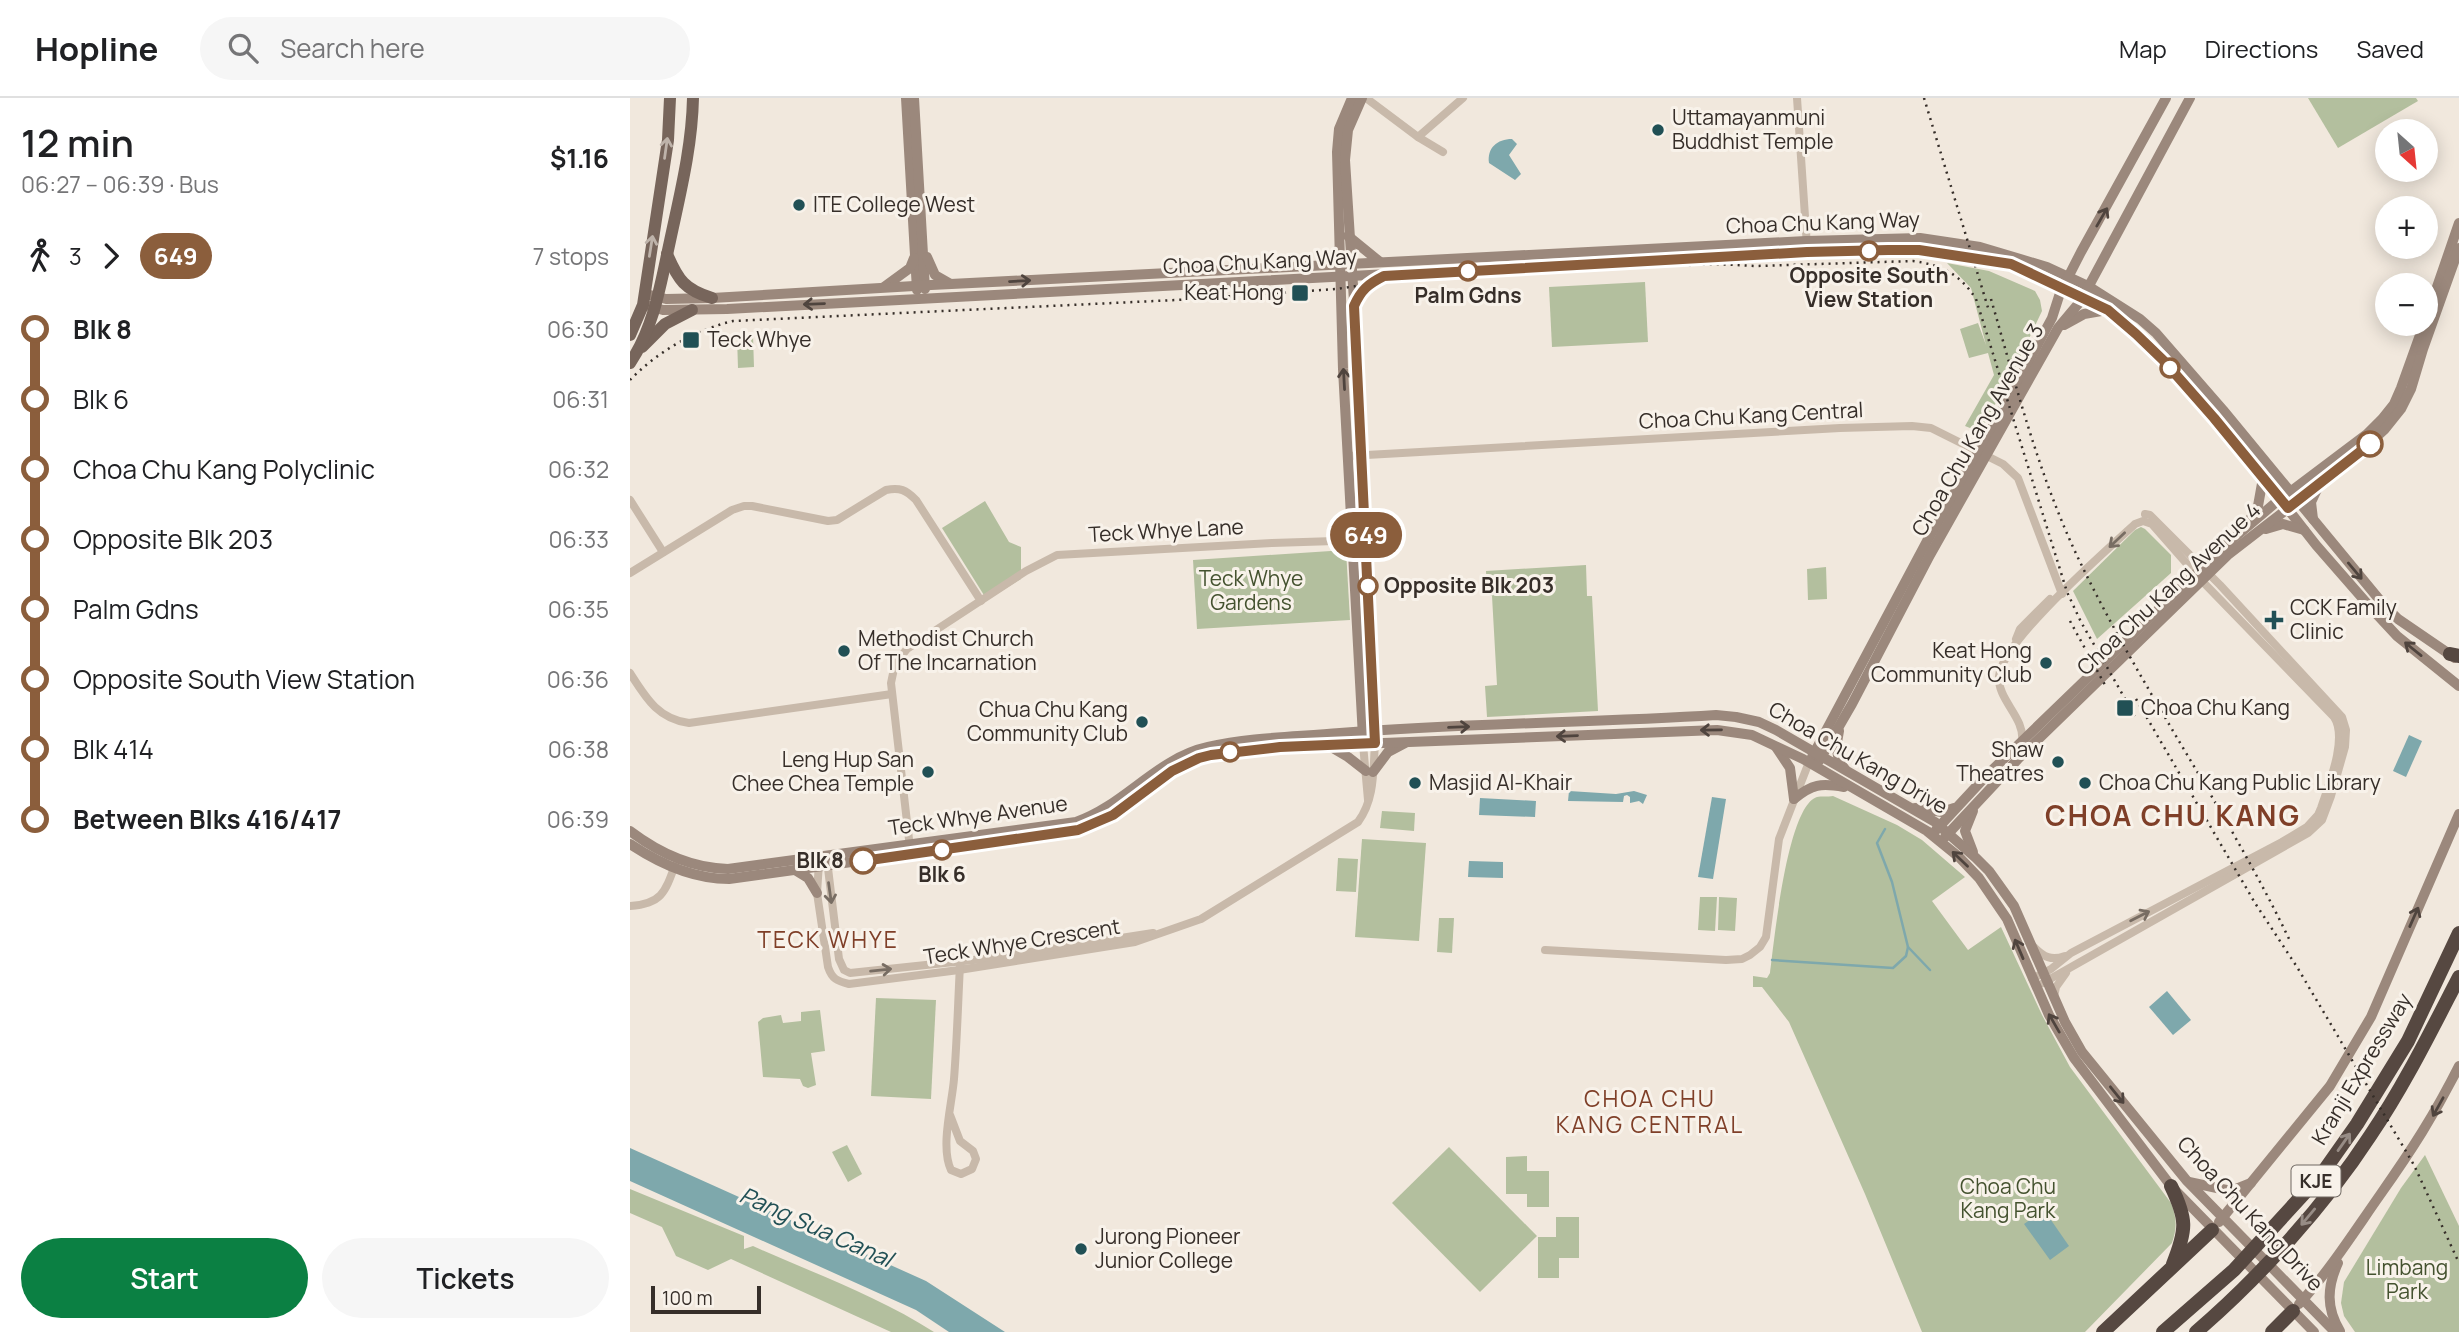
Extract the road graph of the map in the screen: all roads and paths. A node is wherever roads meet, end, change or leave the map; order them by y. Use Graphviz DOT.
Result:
graph roads {
  1 [pos="670,98"];
  2 [pos="693,98"];
  3 [pos="906,98"];
  4 [pos="914,98"];
  5 [pos="1463,98"];
  6 [pos="1797,98"];
  7 [pos="2166,98"];
  8 [pos="2190,98"];
  9 [pos="1359,100"];
  10 [pos="1418,137"];
  11 [pos="1443,152"];
  12 [pos="2459,223"];
  13 [pos="1344,236"];
  14 [pos="1807,247"];
  15 [pos="2459,248"];
  16 [pos="919,251"];
  17 [pos="2081,252"];
  18 [pos="667,254"];
  19 [pos="2103,260"];
  20 [pos="1380,262"];
  21 [pos="1345,264"];
  22 [pos="1307,267"];
  23 [pos="2047,267"];
  24 [pos="1384,276"];
  25 [pos="1346,277"];
  26 [pos="2070,277"];
  27 [pos="1317,278"];
  28 [pos="2046,279"];
  29 [pos="2438,283"];
  30 [pos="951,284"];
  31 [pos="921,286"];
  32 [pos="2088,286"];
  33 [pos="882,288"];
  34 [pos="2064,289"];
  35 [pos="712,298"];
  36 [pos="2082,298"];
  37 [pos="2106,298"];
  38 [pos="922,299"];
  39 [pos="650,301"];
  40 [pos="1354,306"];
  41 [pos="1342,307"];
  42 [pos="692,310"];
  43 [pos="2108,310"];
  44 [pos="2052,318"];
  45 [pos="2058,328"];
  46 [pos="630,335"];
  47 [pos="2420,336"];
  48 [pos="638,351"];
  49 [pos="630,363"];
  50 [pos="1983,454"];
  51 [pos="1362,455"];
  52 [pos="1349,456"];
  53 [pos="2268,474"];
  54 [pos="2319,476"];
  55 [pos="630,500"];
  56 [pos="2289,500"];
  57 [pos="2145,514"];
  58 [pos="2314,522"];
  59 [pos="2305,530"];
  60 [pos="2247,532"];
  61 [pos="1366,540"];
  62 [pos="1353,541"];
  63 [pos="663,552"];
  64 [pos="630,573"];
  65 [pos="2202,574"];
  66 [pos="2061,592"];
  67 [pos="981,601"];
  68 [pos="2456,657"];
  69 [pos="630,673"];
  70 [pos="2459,686"];
  71 [pos="892,694"];
  72 [pos="2335,709"];
  73 [pos="1368,710"];
  74 [pos="2337,722"];
  75 [pos="1841,724"];
  76 [pos="1828,728"];
  77 [pos="1374,730"];
  78 [pos="1391,730"];
  79 [pos="1362,731"];
  80 [pos="1343,733"];
  81 [pos="1785,736"];
  82 [pos="2022,741"];
  83 [pos="1407,742"];
  84 [pos="1369,743"];
  85 [pos="1775,745"];
  86 [pos="1328,746"];
  87 [pos="1816,759"];
  88 [pos="1369,771"];
  89 [pos="1849,773"];
  90 [pos="1851,788"];
  91 [pos="2327,798"];
  92 [pos="1794,799"];
  93 [pos="1978,800"];
  94 [pos="1960,804"];
  95 [pos="1909,807"];
  96 [pos="2459,814"];
  97 [pos="630,831"];
  98 [pos="1940,834"];
  99 [pos="2308,834"];
  100 [pos="2291,836"];
  101 [pos="630,844"];
  102 [pos="910,850"];
  103 [pos="1976,858"];
  104 [pos="823,862"];
  105 [pos="676,864"];
  106 [pos="795,870"];
  107 [pos="817,893"];
  108 [pos="630,906"];
  109 [pos="2014,906"];
  110 [pos="2166,908"];
  111 [pos="2007,919"];
  112 [pos="2459,933"];
  113 [pos="2032,945"];
  114 [pos="1545,950"];
  115 [pos="2071,953"];
  116 [pos="2073,965"];
  117 [pos="960,966"];
  118 [pos="2046,977"];
  119 [pos="2459,977"];
  120 [pos="2034,983"];
  121 [pos="2054,997"];
  122 [pos="2459,1066"];
  123 [pos="950,1115"];
  124 [pos="2187,1181"];
  125 [pos="2252,1183"];
  126 [pos="2171,1185"];
  127 [pos="2222,1218"];
  128 [pos="2217,1235"];
  129 [pos="2337,1258"];
  130 [pos="2169,1271"];
  131 [pos="2301,1297"];
  132 [pos="2291,1309"];
  133 [pos="2103,1332"];
  134 [pos="2163,1332"];
  135 [pos="2196,1332"];
  136 [pos="2272,1332"];
  137 [pos="2314,1332"];
  138 [pos="2337,1332"];
  39 -- 1 [label="main road, one-way"];
  2 -- 18 [label="main road"];
  3 -- 16 [label="main road"];
  4 -- 16 [label="main road"];
  5 -- 10 [label="street"];
  6 -- 14 [label="street"];
  17 -- 7 [label="main road, Choa Chu Kang Avenue 3, one-way"];
  8 -- 19 [label="main road, Choa Chu Kang Avenue 3"];
  9 -- 10 [label="street"];
  9 -- 13 [label="main road"];
  10 -- 11 [label="street"];
  12 -- 29 [label="main road"];
  13 -- 20 [label="main road"];
  13 -- 21 [label="main road"];
  13 -- 22 [label="main road"];
  14 -- 20 [label="main road, Choa Chu Kang Way"];
  14 -- 23 [label="main road, Choa Chu Kang Way"];
  14 -- 24 [label="main road, Choa Chu Kang Way"];
  14 -- 28 [label="main road, Choa Chu Kang Way"];
  15 -- 54 [label="main road, Choa Chu Kang Avenue 4"];
  16 -- 30 [label="main road"];
  16 -- 31 [label="main road"];
  16 -- 33 [label="main road"];
  17 -- 23 [label="main road"];
  17 -- 26 [label="main road, Choa Chu Kang Avenue 3"];
  18 -- 35 [label="main road"];
  18 -- 39 [label="main road"];
  19 -- 32 [label="main road, Choa Chu Kang Avenue 3"];
  19 -- 37 [label="main road"];
  20 -- 21 [label="main road, Choa Chu Kang Way"];
  21 -- 22 [label="main road, Choa Chu Kang Way"];
  21 -- 25 [label="main road"];
  30 -- 22 [label="main road, Choa Chu Kang Way, one-way"];
  23 -- 26 [label="main road, Choa Chu Kang Way"];
  24 -- 25 [label="main road, Choa Chu Kang Way"];
  24 -- 40 [label="main road"];
  25 -- 27 [label="main road, Choa Chu Kang Way"];
  25 -- 40 [label="main road"];
  25 -- 41 [label="main road"];
  26 -- 32 [label="main road, Choa Chu Kang Way"];
  26 -- 34 [label="main road, Choa Chu Kang Avenue 3"];
  27 -- 38 [label="main road, Choa Chu Kang Way"];
  27 -- 41 [label="main road"];
  28 -- 34 [label="main road, Choa Chu Kang Way"];
  28 -- 44 [label="main road"];
  30 -- 31 [label="main road, Choa Chu Kang Way"];
  31 -- 33 [label="main road, Choa Chu Kang Way"];
  31 -- 38 [label="main road"];
  32 -- 36 [label="main road, Choa Chu Kang Avenue 3"];
  32 -- 37 [label="main road, Choa Chu Kang Way"];
  33 -- 35 [label="main road, Choa Chu Kang Way"];
  34 -- 36 [label="main road, Choa Chu Kang Way"];
  34 -- 44 [label="main road, Choa Chu Kang Avenue 3"];
  35 -- 39 [label="main road, Choa Chu Kang Way"];
  36 -- 43 [label="main road, Choa Chu Kang Way"];
  36 -- 45 [label="main road, Choa Chu Kang Avenue 3"];
  37 -- 53 [label="main road, Choa Chu Kang Way"];
  38 -- 42 [label="main road, Choa Chu Kang Way, one-way"];
  39 -- 42 [label="main road, Choa Chu Kang Way"];
  39 -- 46 [label="main road"];
  39 -- 48 [label="main road"];
  40 -- 51 [label="main road"];
  52 -- 41 [label="main road, one-way"];
  42 -- 48 [label="main road"];
  43 -- 45 [label="main road"];
  43 -- 53 [label="main road, Choa Chu Kang Way"];
  44 -- 50 [label="main road, Choa Chu Kang Avenue 3"];
  45 -- 50 [label="main road, Choa Chu Kang Avenue 3"];
  47 -- 54 [label="main road, Choa Chu Kang Avenue 4"];
  48 -- 49 [label="main road"];
  50 -- 51 [label="street, Choa Chu Kang Central"];
  50 -- 66 [label="street, Choa Chu Kang Central"];
  50 -- 75 [label="main road, Choa Chu Kang Avenue 3"];
  50 -- 76 [label="main road, Choa Chu Kang Avenue 3"];
  51 -- 52 [label="street, Choa Chu Kang Central"];
  51 -- 61 [label="main road"];
  52 -- 62 [label="main road"];
  53 -- 54 [label="main road"];
  53 -- 56 [label="main road, Choa Chu Kang Way"];
  53 -- 60 [label="main road"];
  54 -- 56 [label="main road, Choa Chu Kang Avenue 4"];
  54 -- 58 [label="main road"];
  55 -- 63 [label="street"];
  56 -- 58 [label="main road, Choa Chu Kang Way"];
  56 -- 59 [label="main road, Choa Chu Kang Way"];
  56 -- 60 [label="main road, Choa Chu Kang Avenue 4"];
  57 -- 65 [label="street"];
  58 -- 68 [label="main road, Choa Chu Kang Way, one-way"];
  59 -- 60 [label="main road"];
  70 -- 59 [label="main road, Choa Chu Kang Way, one-way"];
  60 -- 65 [label="main road, Choa Chu Kang Avenue 4"];
  61 -- 62 [label="street, Teck Whye Lane"];
  61 -- 73 [label="main road"];
  62 -- 67 [label="street, Teck Whye Lane"];
  62 -- 73 [label="main road"];
  63 -- 64 [label="street"];
  63 -- 67 [label="street"];
  65 -- 66 [label="street, one-way"];
  65 -- 72 [label="street"];
  65 -- 74 [label="street"];
  65 -- 82 [label="main road, Choa Chu Kang Avenue 4"];
  65 -- 93 [label="main road, Choa Chu Kang Avenue 4"];
  66 -- 82 [label="street"];
  67 -- 71 [label="street, Teck Whye Lane"];
  69 -- 71 [label="street"];
  71 -- 102 [label="street, Teck Whye Lane"];
  72 -- 74 [label="street"];
  72 -- 91 [label="street"];
  73 -- 77 [label="main road"];
  73 -- 78 [label="main road"];
  73 -- 79 [label="main road"];
  73 -- 80 [label="main road"];
  74 -- 91 [label="street"];
  75 -- 87 [label="main road, Choa Chu Kang Avenue 3"];
  75 -- 89 [label="main road"];
  76 -- 81 [label="main road"];
  76 -- 87 [label="main road, Choa Chu Kang Avenue 3"];
  77 -- 78 [label="main road, Choa Chu Kang Drive"];
  77 -- 79 [label="main road, Choa Chu Kang Drive"];
  77 -- 84 [label="main road"];
  78 -- 81 [label="main road, Choa Chu Kang Drive, one-way"];
  79 -- 80 [label="main road, Teck Whye Avenue"];
  79 -- 84 [label="main road"];
  80 -- 102 [label="main road, Teck Whye Avenue"];
  81 -- 87 [label="main road, Choa Chu Kang Drive"];
  82 -- 94 [label="main road, Choa Chu Kang Avenue 4"];
  83 -- 84 [label="main road, Choa Chu Kang Drive"];
  85 -- 83 [label="main road, Choa Chu Kang Drive, one-way"];
  83 -- 88 [label="main road"];
  84 -- 86 [label="main road, Teck Whye Avenue"];
  84 -- 88 [label="street, Teck Whye Crescent"];
  85 -- 87 [label="main road, Choa Chu Kang Drive"];
  85 -- 92 [label="main road"];
  86 -- 88 [label="main road"];
  86 -- 102 [label="main road, Teck Whye Avenue"];
  87 -- 89 [label="main road, Choa Chu Kang Drive"];
  87 -- 90 [label="main road, Choa Chu Kang Drive"];
  87 -- 92 [label="street, Choa Chu Kang Avenue 3"];
  88 -- 117 [label="street, Teck Whye Crescent"];
  89 -- 95 [label="main road, Choa Chu Kang Drive"];
  90 -- 92 [label="main road"];
  90 -- 98 [label="main road, Choa Chu Kang Drive"];
  91 -- 99 [label="street"];
  91 -- 100 [label="street"];
  92 -- 114 [label="street, Choa Chu Kang Avenue 3"];
  93 -- 98 [label="main road, Choa Chu Kang Avenue 4"];
  93 -- 103 [label="main road"];
  94 -- 95 [label="main road"];
  94 -- 98 [label="main road, Choa Chu Kang Avenue 4"];
  95 -- 98 [label="main road, Choa Chu Kang Drive"];
  125 -- 96 [label="main road, one-way"];
  97 -- 105 [label="main road, Teck Whye Avenue"];
  98 -- 103 [label="main road, Choa Chu Kang Drive"];
  111 -- 98 [label="main road, Choa Chu Kang Drive, one-way"];
  99 -- 100 [label="street"];
  99 -- 110 [label="street"];
  100 -- 110 [label="street"];
  101 -- 105 [label="main road, Teck Whye Avenue"];
  102 -- 104 [label="main road, Teck Whye Avenue"];
  103 -- 109 [label="main road, Choa Chu Kang Drive"];
  104 -- 105 [label="main road, Teck Whye Avenue"];
  104 -- 106 [label="main road, Teck Whye Avenue"];
  104 -- 107 [label="street, Teck Whye Crescent"];
  104 -- 117 [label="street, Teck Whye Crescent, one-way"];
  105 -- 106 [label="main road, Teck Whye Avenue"];
  105 -- 108 [label="street"];
  106 -- 107 [label="main road"];
  107 -- 117 [label="street, Teck Whye Crescent"];
  109 -- 111 [label="main road"];
  109 -- 113 [label="main road, Choa Chu Kang Drive"];
  115 -- 110 [label="street, one-way"];
  110 -- 116 [label="street"];
  120 -- 111 [label="main road, Choa Chu Kang Drive, one-way"];
  134 -- 112 [label="highway, Kranji Expressway / KJE, one-way"];
  113 -- 115 [label="street"];
  113 -- 118 [label="main road, Choa Chu Kang Drive"];
  115 -- 118 [label="street"];
  116 -- 118 [label="street"];
  116 -- 121 [label="street"];
  117 -- 123 [label="street"];
  118 -- 120 [label="street"];
  118 -- 121 [label="main road, Choa Chu Kang Drive"];
  119 -- 135 [label="highway, Kranji Expressway / KJE, one-way"];
  126 -- 120 [label="main road, Choa Chu Kang Drive, one-way"];
  121 -- 124 [label="main road, Choa Chu Kang Drive, one-way"];
  122 -- 129 [label="main road, one-way"];
  123 -- 123 [label="street"];
  124 -- 125 [label="main road"];
  124 -- 127 [label="main road, Choa Chu Kang Drive"];
  125 -- 127 [label="main road"];
  126 -- 128 [label="main road, Choa Chu Kang Drive"];
  126 -- 130 [label="highway"];
  127 -- 128 [label="main road"];
  127 -- 131 [label="main road, Choa Chu Kang Drive"];
  128 -- 130 [label="highway"];
  128 -- 132 [label="main road, Choa Chu Kang Drive"];
  129 -- 131 [label="main road"];
  129 -- 138 [label="main road"];
  130 -- 133 [label="highway"];
  131 -- 132 [label="main road"];
  131 -- 138 [label="main road, Choa Chu Kang Drive"];
  132 -- 136 [label="highway"];
  132 -- 137 [label="main road, Choa Chu Kang Drive"];
}
